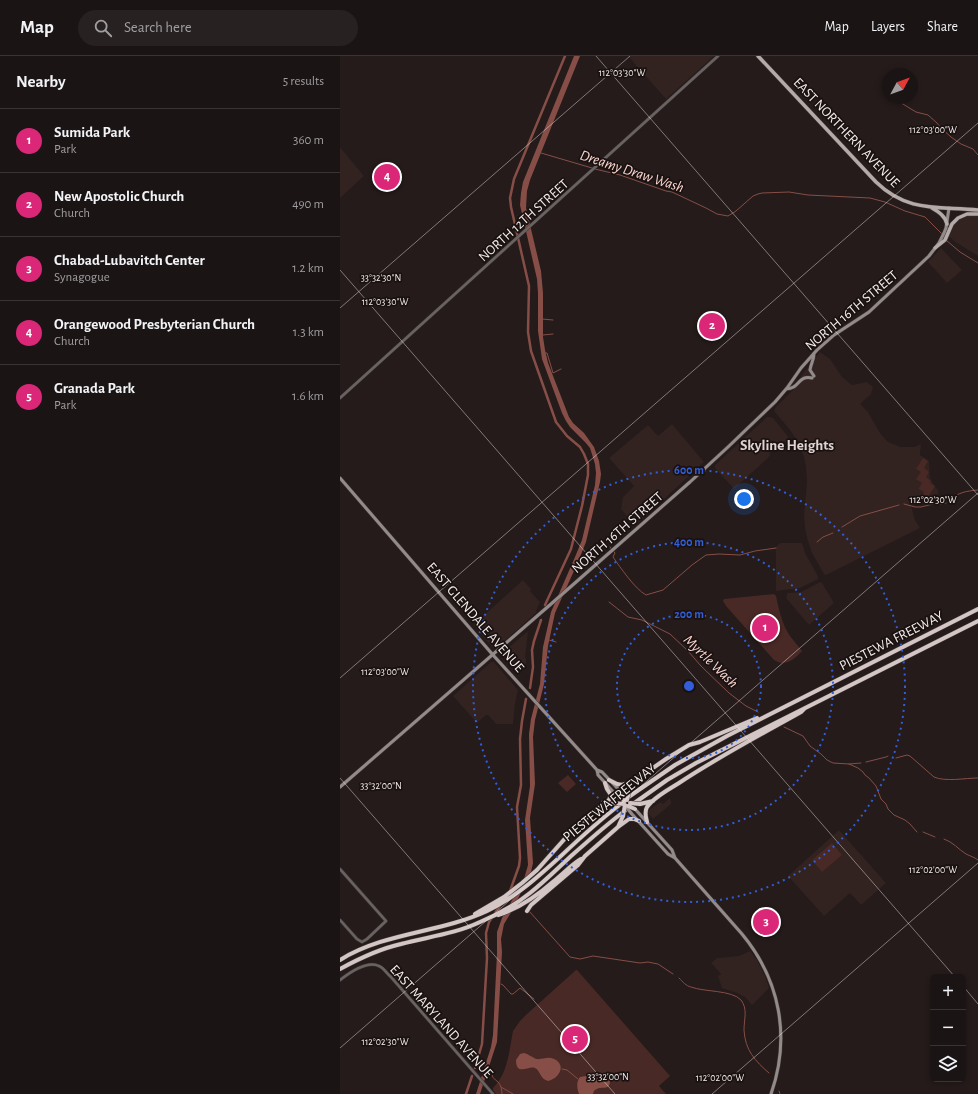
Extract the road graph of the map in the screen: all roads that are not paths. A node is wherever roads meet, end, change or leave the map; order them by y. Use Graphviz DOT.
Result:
graph roads {
  1 [pos="718,56"];
  2 [pos="758,56"];
  3 [pos="931,207"];
  4 [pos="949,208"];
  5 [pos="978,210"];
  6 [pos="978,214"];
  7 [pos="947,224"];
  8 [pos="946,234"];
  9 [pos="935,248"];
  10 [pos="814,353"];
  11 [pos="786,389"];
  12 [pos="340,398"];
  13 [pos="340,478"];
  14 [pos="978,609"];
  15 [pos="978,621"];
  16 [pos="493,655"];
  17 [pos="801,699"];
  18 [pos="808,706"];
  19 [pos="607,781"];
  20 [pos="634,781"];
  21 [pos="340,787"];
  22 [pos="621,792"];
  23 [pos="617,796"];
  24 [pos="653,801"];
  25 [pos="626,803"];
  26 [pos="603,806"];
  27 [pos="635,809"];
  28 [pos="631,813"];
  29 [pos="639,821"];
  30 [pos="647,822"];
  31 [pos="618,827"];
  32 [pos="585,856"];
  33 [pos="675,858"];
  34 [pos="340,869"];
  35 [pos="486,909"];
  36 [pos="527,911"];
  37 [pos="490,918"];
  38 [pos="340,920"];
  39 [pos="340,960"];
  40 [pos="340,969"];
  41 [pos="340,980"];
  42 [pos="493,1094"];
  43 [pos="771,1094"];
  1 -- 12 [label="street, NORTH 12TH STREET"];
  2 -- 3 [label="main road, EAST NORTHERN AVENUE"];
  3 -- 4 [label="main road, EAST NORTHERN AVENUE"];
  3 -- 7 [label="main road"];
  4 -- 5 [label="main road, EAST NORTHERN AVENUE"];
  4 -- 7 [label="main road"];
  6 -- 8 [label="main road"];
  7 -- 8 [label="main road"];
  8 -- 9 [label="main road"];
  9 -- 10 [label="main road, NORTH 16TH STREET"];
  10 -- 11 [label="main road, NORTH 16TH STREET"];
  10 -- 11 [label="main road"];
  11 -- 16 [label="main road, NORTH 16TH STREET"];
  13 -- 16 [label="main road, EAST GLENDALE AVENUE"];
  14 -- 17 [label="highway, PIESTEWA FREEWAY"];
  15 -- 18 [label="highway, PIESTEWA FREEWAY"];
  16 -- 19 [label="main road, EAST GLENDALE AVENUE"];
  16 -- 21 [label="main road, NORTH 16TH STREET"];
  17 -- 20 [label="highway"];
  17 -- 35 [label="highway, PIESTEWA FREEWAY"];
  18 -- 24 [label="highway"];
  18 -- 37 [label="highway, PIESTEWA FREEWAY"];
  19 -- 20 [label="highway"];
  19 -- 22 [label="main road, EAST GLENDALE AVENUE"];
  19 -- 23 [label="main road, EAST GLENDALE AVENUE"];
  19 -- 26 [label="highway"];
  20 -- 25 [label="highway, bridge"];
  22 -- 25 [label="highway, bridge"];
  23 -- 25 [label="highway, bridge"];
  24 -- 25 [label="highway, bridge"];
  24 -- 30 [label="highway"];
  25 -- 26 [label="highway, bridge"];
  25 -- 27 [label="highway, bridge"];
  25 -- 28 [label="highway, bridge"];
  25 -- 31 [label="highway, bridge"];
  26 -- 35 [label="highway"];
  27 -- 30 [label="main road"];
  28 -- 29 [label="main road"];
  29 -- 31 [label="highway"];
  29 -- 33 [label="main road"];
  30 -- 33 [label="main road"];
  31 -- 32 [label="highway"];
  32 -- 36 [label="highway"];
  32 -- 37 [label="highway"];
  33 -- 43 [label="main road"];
  34 -- 38 [label="street"];
  35 -- 39 [label="highway, PIESTEWA FREEWAY"];
  37 -- 40 [label="highway, PIESTEWA FREEWAY"];
  41 -- 42 [label="street, EAST MARYLAND AVENUE"];
}
